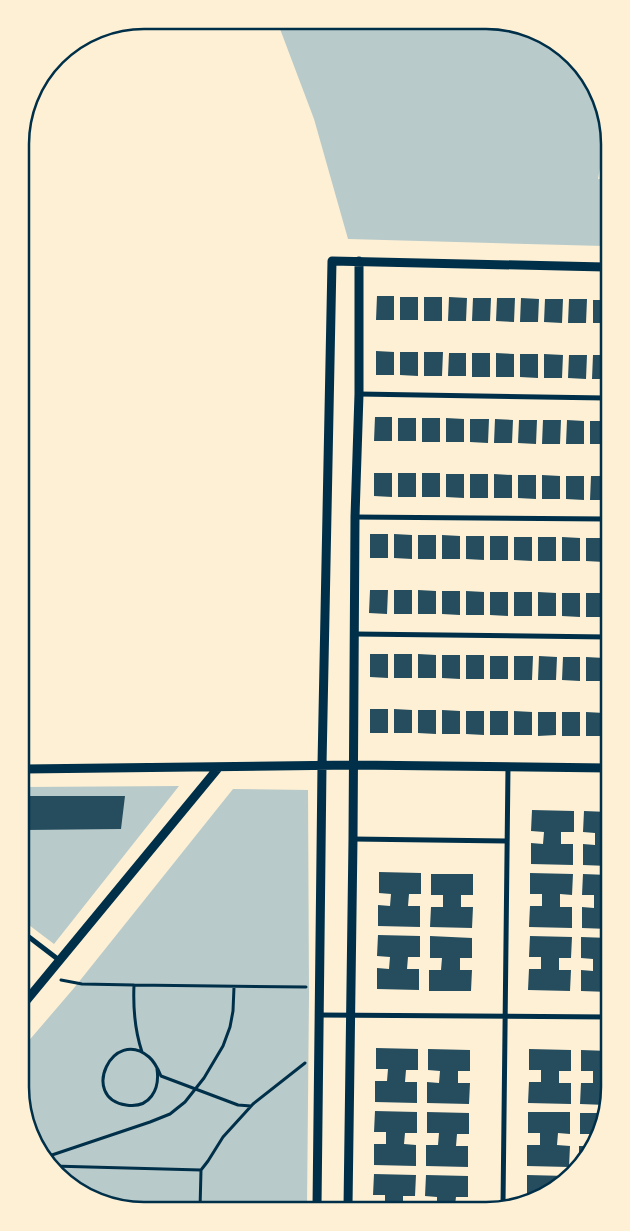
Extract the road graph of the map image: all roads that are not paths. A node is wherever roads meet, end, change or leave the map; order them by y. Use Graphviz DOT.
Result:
graph roads {
  1 [pos="359,261"];
  2 [pos="601,267"];
  3 [pos="359,394"];
  4 [pos="601,398"];
  5 [pos="355,516"];
  6 [pos="601,519"];
  7 [pos="355,634"];
  8 [pos="601,637"];
  9 [pos="322,765"];
  10 [pos="353,765"];
  11 [pos="219,766"];
  12 [pos="508,767"];
  13 [pos="601,768"];
  14 [pos="29,769"];
  15 [pos="353,839"];
  16 [pos="506,841"];
  17 [pos="29,937"];
  18 [pos="59,960"];
  19 [pos="29,997"];
  20 [pos="319,1015"];
  21 [pos="351,1016"];
  22 [pos="505,1017"];
  23 [pos="601,1017"];
  24 [pos="503,1201"];
  25 [pos="317,1202"];
  26 [pos="348,1202"];
  1 -- 2 [label="street"];
  1 -- 3 [label="street"];
  1 -- 9 [label="street"];
  3 -- 4 [label="street"];
  3 -- 5 [label="street"];
  5 -- 6 [label="street"];
  5 -- 7 [label="street"];
  7 -- 8 [label="street"];
  7 -- 10 [label="street"];
  9 -- 10 [label="street"];
  9 -- 11 [label="street"];
  9 -- 20 [label="street"];
  10 -- 12 [label="street"];
  10 -- 15 [label="street"];
  11 -- 14 [label="street"];
  11 -- 18 [label="street"];
  12 -- 13 [label="street"];
  12 -- 16 [label="street"];
  15 -- 16 [label="street"];
  15 -- 21 [label="street"];
  16 -- 22 [label="street"];
  17 -- 18 [label="street"];
  18 -- 19 [label="street"];
  20 -- 21 [label="street"];
  20 -- 25 [label="street"];
  21 -- 22 [label="street"];
  21 -- 26 [label="street"];
  22 -- 23 [label="street"];
  22 -- 24 [label="street"];
}
